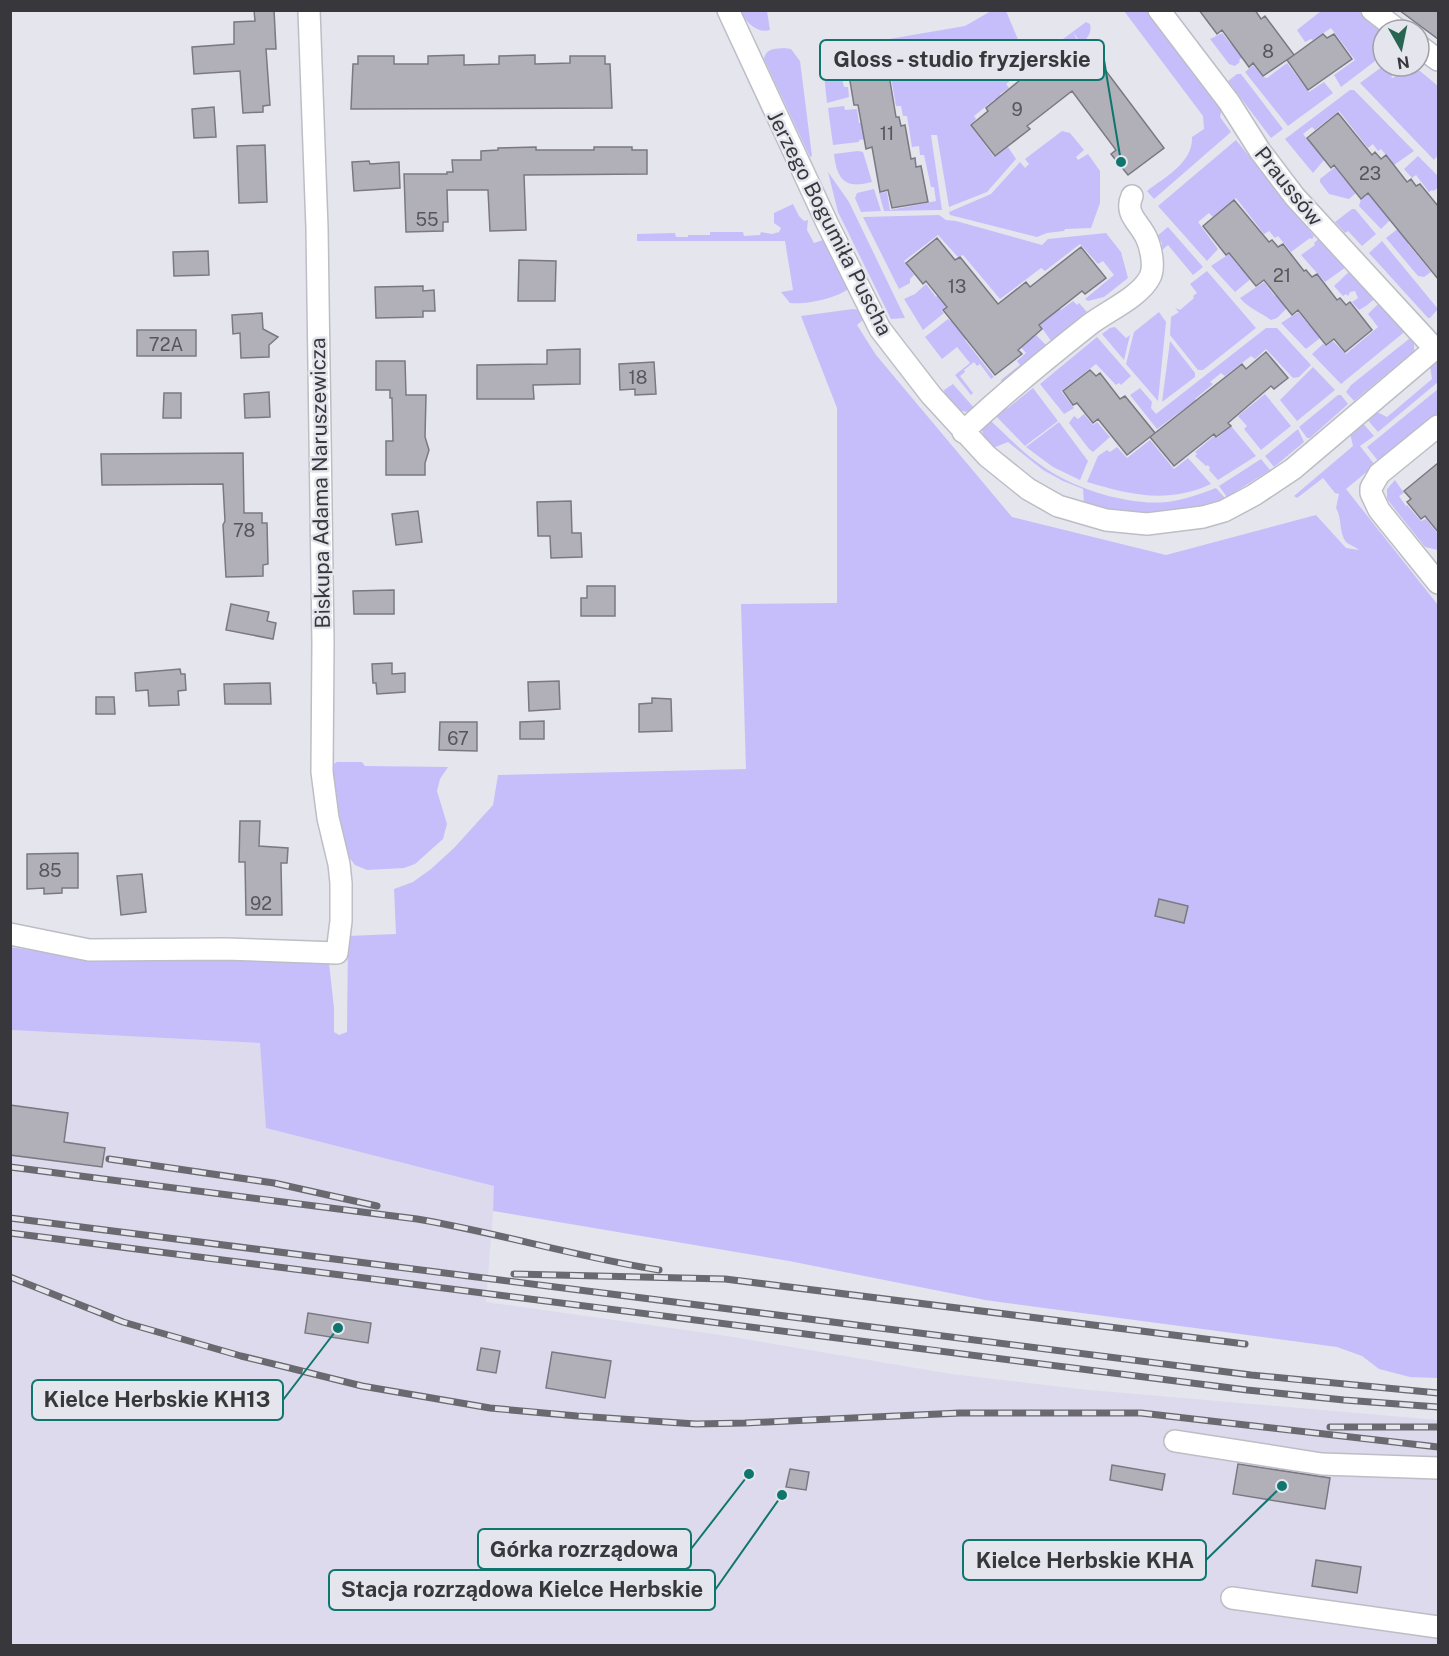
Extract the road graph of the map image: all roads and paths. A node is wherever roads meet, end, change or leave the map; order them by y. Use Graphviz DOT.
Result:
graph roads {
  1 [pos="309,10"];
  2 [pos="728,10"];
  3 [pos="1159,10"];
  4 [pos="1132,196"];
  5 [pos="1437,347"];
  6 [pos="1438,426"];
  7 [pos="963,432"];
  8 [pos="1438,583"];
  9 [pos="10,934"];
  10 [pos="1175,1441"];
  11 [pos="1438,1468"];
  12 [pos="1232,1598"];
  13 [pos="1438,1627"];
  1 -- 9 [label="street, Biskupa Adama Naruszewicza"];
  2 -- 7 [label="street, Jerzego Bogumiła Puscha"];
  3 -- 5 [label="street, Praussów"];
  4 -- 7 [label="street"];
  5 -- 7 [label="street, Jerzego Bogumiła Puscha"];
  6 -- 8 [label="street"];
  10 -- 11 [label="street"];
  12 -- 13 [label="street"];
}
